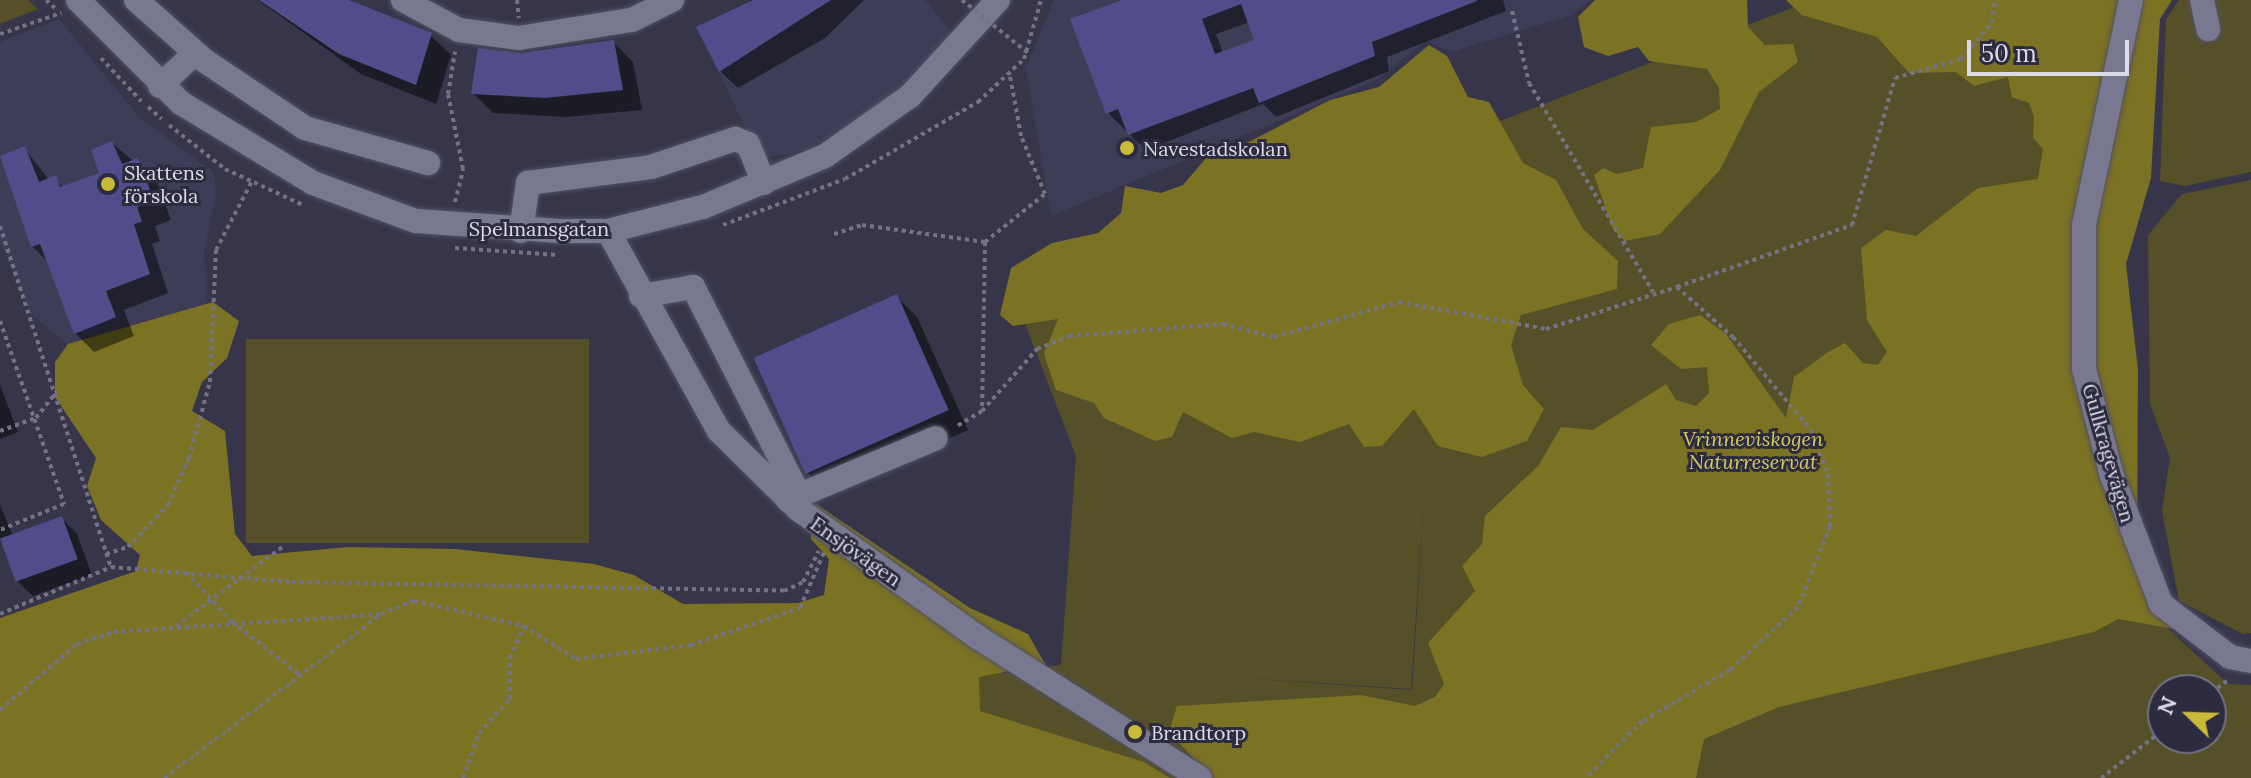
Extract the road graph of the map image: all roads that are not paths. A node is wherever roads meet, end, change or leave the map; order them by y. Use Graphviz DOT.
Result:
graph roads {
  1 [pos="136,0"];
  2 [pos="403,0"];
  3 [pos="672,0"];
  4 [pos="998,0"];
  5 [pos="2131,0"];
  6 [pos="2202,0"];
  7 [pos="70,7"];
  8 [pos="2208,29"];
  9 [pos="195,53"];
  10 [pos="160,86"];
  11 [pos="428,163"];
  12 [pos="764,183"];
  13 [pos="521,231"];
  14 [pos="608,231"];
  15 [pos="641,296"];
  16 [pos="936,438"];
  17 [pos="793,498"];
  18 [pos="2251,661"];
  19 [pos="1200,778"];
  1 -- 9 [label="street"];
  2 -- 3 [label="street"];
  4 -- 12 [label="street, Spelmansgatan"];
  5 -- 18 [label="street, Gullkragevägen"];
  6 -- 8 [label="street"];
  7 -- 10 [label="street, Spelmansgatan"];
  9 -- 10 [label="street"];
  9 -- 11 [label="street"];
  10 -- 13 [label="street, Spelmansgatan"];
  12 -- 13 [label="street"];
  12 -- 14 [label="street, Spelmansgatan"];
  13 -- 14 [label="street, Spelmansgatan"];
  14 -- 15 [label="street, Ensjövägen"];
  15 -- 17 [label="street, Ensjövägen"];
  15 -- 17 [label="street"];
  16 -- 17 [label="street"];
  17 -- 19 [label="street, Ensjövägen"];
}
